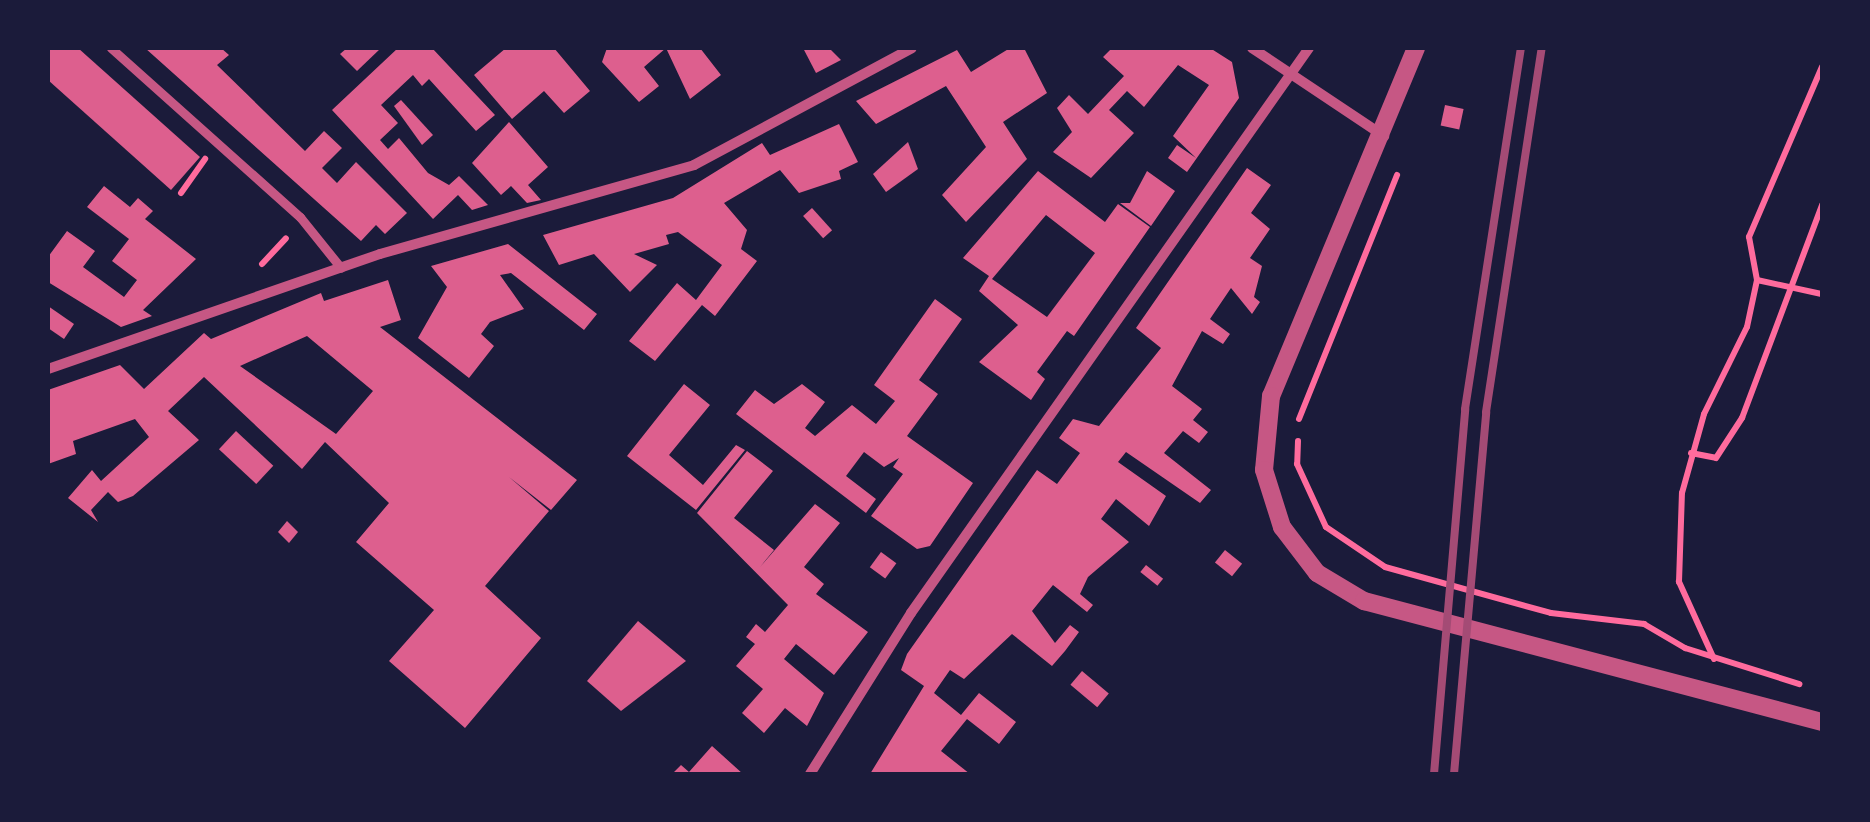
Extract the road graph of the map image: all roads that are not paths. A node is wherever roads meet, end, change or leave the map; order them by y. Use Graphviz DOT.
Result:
graph roads {
  1 [pos="111,48"];
  2 [pos="912,48"];
  3 [pos="1252,48"];
  4 [pos="1309,48"];
  5 [pos="1416,48"];
  6 [pos="1284,77"];
  7 [pos="1385,136"];
  8 [pos="341,268"];
  9 [pos="48,369"];
  10 [pos="1822,722"];
  11 [pos="810,774"];
  1 -- 8 [label="street"];
  2 -- 8 [label="street"];
  3 -- 6 [label="street"];
  4 -- 6 [label="street"];
  5 -- 7 [label="street"];
  6 -- 7 [label="street"];
  6 -- 11 [label="street"];
  7 -- 10 [label="street"];
  8 -- 9 [label="street"];
}
